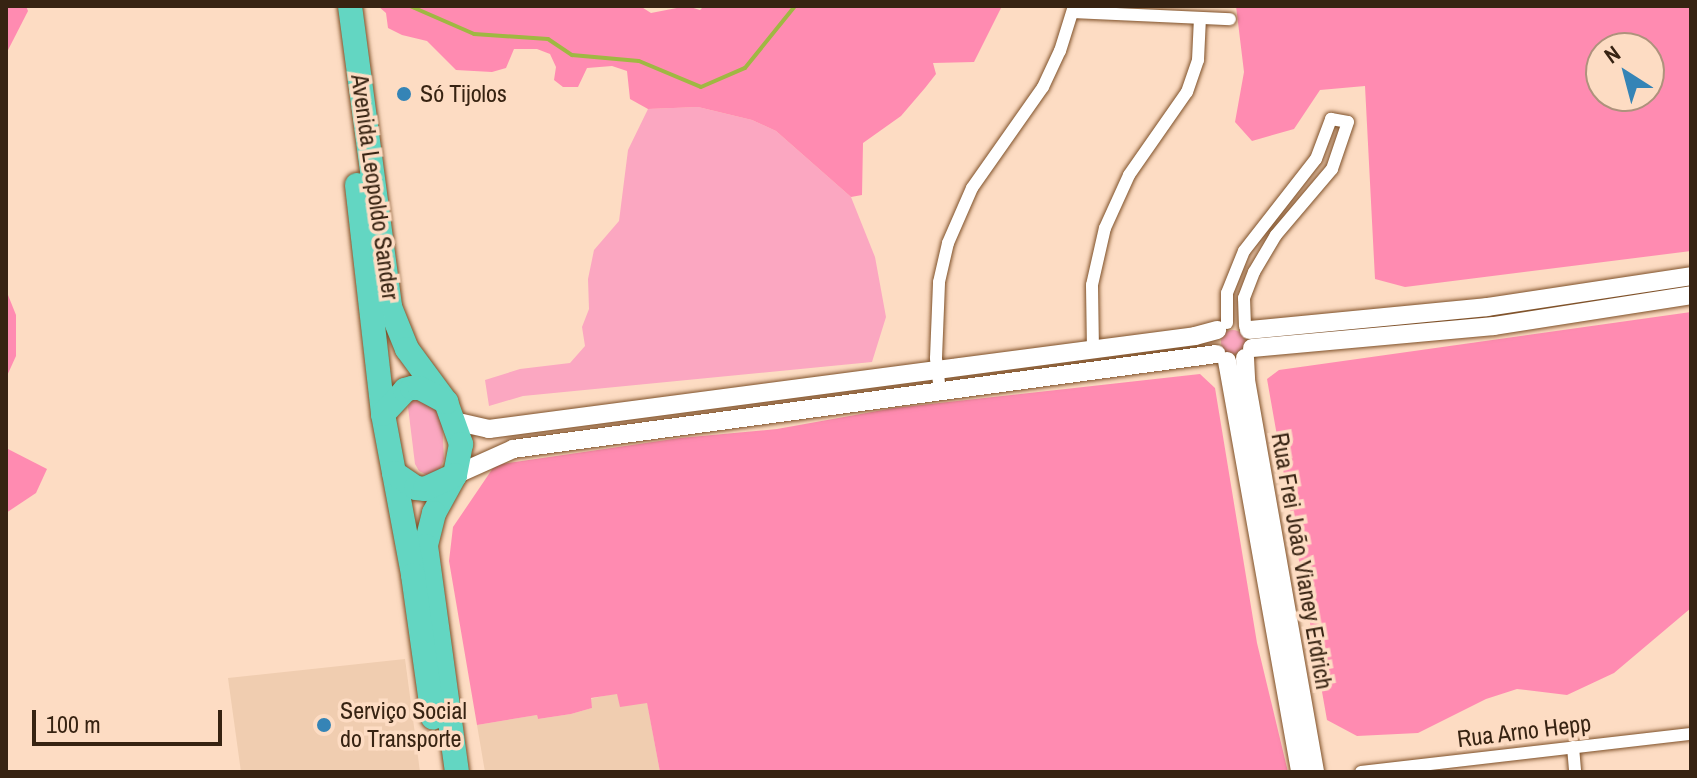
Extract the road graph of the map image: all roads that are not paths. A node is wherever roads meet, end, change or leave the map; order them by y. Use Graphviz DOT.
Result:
graph roads {
  1 [pos="336,6"];
  2 [pos="350,6"];
  3 [pos="1073,9"];
  4 [pos="1200,18"];
  5 [pos="1230,19"];
  6 [pos="1691,276"];
  7 [pos="1691,295"];
  8 [pos="1235,341"];
  9 [pos="1093,350"];
  10 [pos="938,370"];
  11 [pos="940,391"];
  12 [pos="450,411"];
  13 [pos="383,414"];
  14 [pos="394,473"];
  15 [pos="455,475"];
  16 [pos="1691,734"];
  17 [pos="1573,747"];
  18 [pos="442,772"];
  19 [pos="457,772"];
  20 [pos="1300,772"];
  21 [pos="1315,772"];
  22 [pos="1361,772"];
  23 [pos="1575,772"];
  1 -- 13 [label="highway, Avenida Leopoldo Sander"];
  2 -- 12 [label="highway, Avenida Leopoldo Sander"];
  3 -- 4 [label="street"];
  3 -- 10 [label="street"];
  4 -- 5 [label="street"];
  4 -- 9 [label="street"];
  6 -- 8 [label="street"];
  7 -- 8 [label="street"];
  8 -- 8 [label="street, Rua Frei João Vianey Erdrich"];
  8 -- 9 [label="street"];
  8 -- 11 [label="street"];
  8 -- 20 [label="street, Rua Frei João Vianey Erdrich"];
  8 -- 21 [label="street, Rua Frei João Vianey Erdrich"];
  9 -- 10 [label="street"];
  10 -- 11 [label="street"];
  10 -- 12 [label="street"];
  11 -- 15 [label="street"];
  12 -- 13 [label="highway"];
  12 -- 15 [label="highway"];
  13 -- 14 [label="highway, Avenida Leopoldo Sander"];
  14 -- 15 [label="highway"];
  14 -- 18 [label="highway, Avenida Leopoldo Sander"];
  15 -- 19 [label="highway"];
  16 -- 17 [label="street, Rua Arno Hepp"];
  17 -- 22 [label="street, Rua Arno Hepp"];
  17 -- 23 [label="street"];
}
